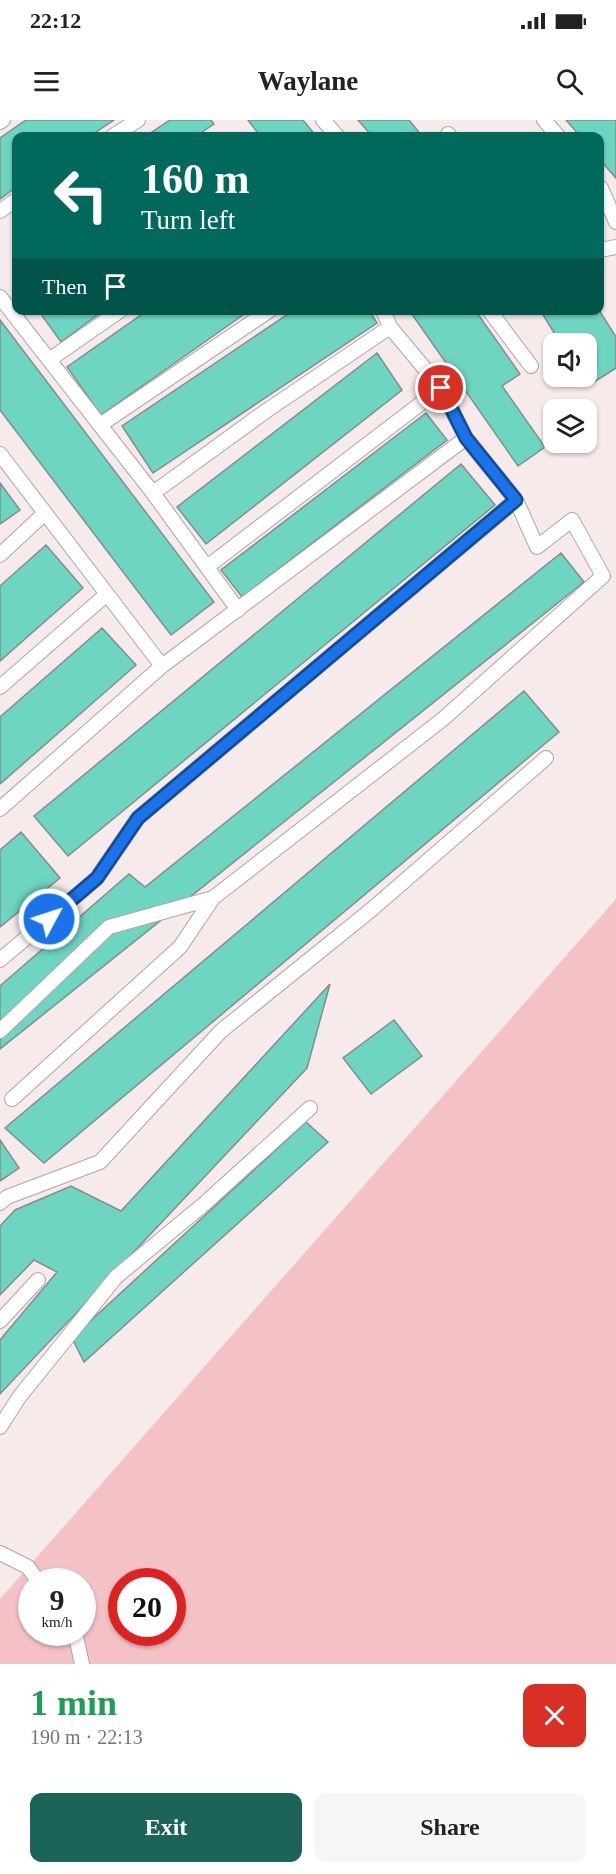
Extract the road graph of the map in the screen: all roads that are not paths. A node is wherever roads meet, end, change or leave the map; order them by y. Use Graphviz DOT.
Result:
graph roads {
  1 [pos="138,120"];
  2 [pos="323,120"];
  3 [pos="544,120"];
  4 [pos="119,132"];
  5 [pos="334,132"];
  6 [pos="554,132"];
  7 [pos="604,196"];
  8 [pos="616,222"];
  9 [pos="18,315"];
  10 [pos="114,315"];
  11 [pos="263,315"];
  12 [pos="384,315"];
  13 [pos="493,315"];
  14 [pos="390,327"];
  15 [pos="49,360"];
  16 [pos="531,366"];
  17 [pos="441,388"];
  18 [pos="100,425"];
  19 [pos="466,438"];
  20 [pos="0,454"];
  21 [pos="153,493"];
  22 [pos="516,500"];
  23 [pos="45,513"];
  24 [pos="0,555"];
  25 [pos="207,567"];
  26 [pos="107,594"];
  27 [pos="238,610"];
  28 [pos="162,666"];
  29 [pos="0,687"];
  30 [pos="546,758"];
  31 [pos="0,809"];
  32 [pos="213,898"];
  33 [pos="0,960"];
  34 [pos="0,1031"];
  35 [pos="12,1099"];
  36 [pos="310,1108"];
  37 [pos="0,1203"];
  38 [pos="38,1280"];
  39 [pos="0,1321"];
  40 [pos="0,1427"];
  41 [pos="0,1553"];
  42 [pos="29,1568"];
  43 [pos="78,1646"];
  44 [pos="82,1664"];
  1 -- 4 [label="lane"];
  2 -- 5 [label="lane"];
  3 -- 6 [label="lane"];
  7 -- 8 [label="lane"];
  9 -- 15 [label="lane"];
  10 -- 15 [label="lane"];
  11 -- 18 [label="lane"];
  12 -- 14 [label="lane"];
  13 -- 16 [label="lane"];
  14 -- 17 [label="lane"];
  14 -- 21 [label="lane"];
  15 -- 18 [label="lane"];
  17 -- 19 [label="lane"];
  17 -- 25 [label="lane"];
  18 -- 21 [label="lane"];
  19 -- 22 [label="lane"];
  19 -- 27 [label="lane"];
  20 -- 23 [label="lane"];
  21 -- 25 [label="lane"];
  22 -- 32 [label="lane"];
  22 -- 33 [label="lane"];
  23 -- 24 [label="lane"];
  23 -- 26 [label="lane"];
  25 -- 27 [label="lane"];
  26 -- 28 [label="lane"];
  26 -- 29 [label="lane"];
  27 -- 28 [label="lane"];
  28 -- 31 [label="lane"];
  30 -- 37 [label="lane"];
  32 -- 34 [label="lane"];
  32 -- 35 [label="lane"];
  36 -- 40 [label="lane"];
  38 -- 39 [label="lane"];
  41 -- 42 [label="lane"];
  43 -- 44 [label="lane"];
}
